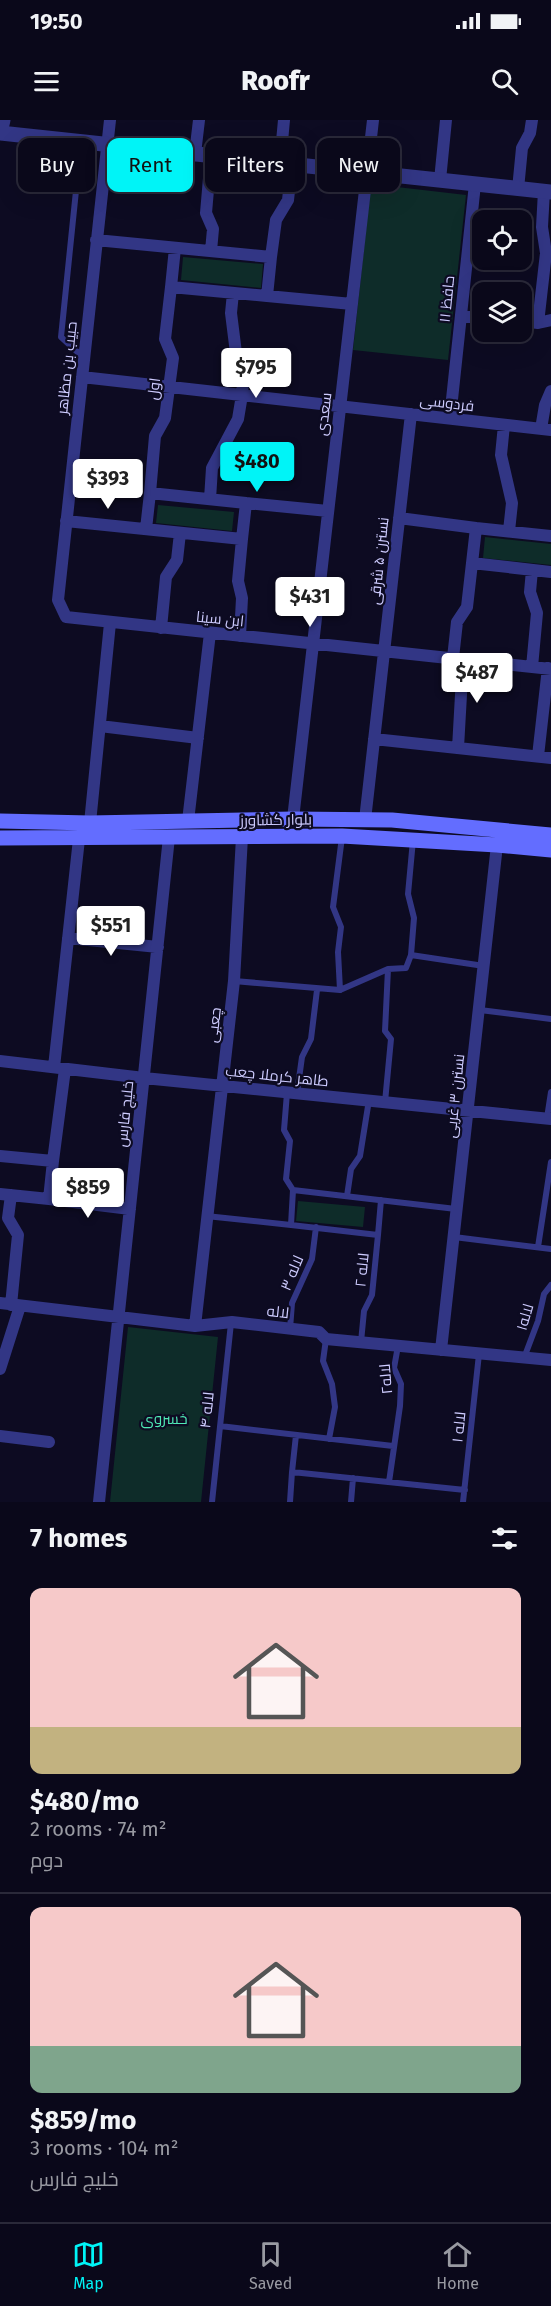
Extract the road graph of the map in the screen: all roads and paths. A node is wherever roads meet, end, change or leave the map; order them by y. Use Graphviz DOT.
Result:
graph roads {
  1 [pos="3,120"];
  2 [pos="110,120"];
  3 [pos="199,120"];
  4 [pos="284,120"];
  5 [pos="373,120"];
  6 [pos="446,120"];
  7 [pos="532,120"];
  8 [pos="0,133"];
  9 [pos="45,138"];
  10 [pos="108,138"];
  11 [pos="285,138"];
  12 [pos="371,138"];
  13 [pos="95,143"];
  14 [pos="107,144"];
  15 [pos="195,154"];
  16 [pos="205,155"];
  17 [pos="400,176"];
  18 [pos="440,180"];
  19 [pos="475,184"];
  20 [pos="518,189"];
  21 [pos="76,192"];
  22 [pos="208,192"];
  23 [pos="288,192"];
  24 [pos="365,192"];
  25 [pos="548,192"];
  26 [pos="96,240"];
  27 [pos="175,248"];
  28 [pos="211,251"];
  29 [pos="271,257"];
  30 [pos="171,287"];
  31 [pos="233,293"];
  32 [pos="267,296"];
  33 [pos="352,303"];
  34 [pos="461,316"];
  35 [pos="472,317"];
  36 [pos="551,320"];
  37 [pos="532,322"];
  38 [pos="538,323"];
  39 [pos="84,358"];
  40 [pos="81,377"];
  41 [pos="169,387"];
  42 [pos="551,391"];
  43 [pos="242,395"];
  44 [pos="340,405"];
  45 [pos="411,414"];
  46 [pos="450,418"];
  47 [pos="504,425"];
  48 [pos="546,430"];
  49 [pos="150,493"];
  50 [pos="210,499"];
  51 [pos="246,503"];
  52 [pos="328,512"];
  53 [pos="399,518"];
  54 [pos="66,521"];
  55 [pos="476,528"];
  56 [pos="146,530"];
  57 [pos="509,531"];
  58 [pos="180,533"];
  59 [pos="551,536"];
  60 [pos="242,539"];
  61 [pos="472,563"];
  62 [pos="532,570"];
  63 [pos="551,572"];
  64 [pos="66,617"];
  65 [pos="110,622"];
  66 [pos="161,628"];
  67 [pos="210,633"];
  68 [pos="240,636"];
  69 [pos="313,643"];
  70 [pos="384,650"];
  71 [pos="458,658"];
  72 [pos="532,666"];
  73 [pos="550,669"];
  74 [pos="100,726"];
  75 [pos="198,738"];
  76 [pos="375,739"];
  77 [pos="458,748"];
  78 [pos="538,756"];
  79 [pos="551,758"];
  80 [pos="293,819"];
  81 [pos="365,820"];
  82 [pos="0,821"];
  83 [pos="188,821"];
  84 [pos="90,823"];
  85 [pos="551,835"];
  86 [pos="342,836"];
  87 [pos="170,837"];
  88 [pos="242,837"];
  89 [pos="0,838"];
  90 [pos="79,838"];
  91 [pos="413,840"];
  92 [pos="497,845"];
  93 [pos="551,850"];
  94 [pos="68,938"];
  95 [pos="158,947"];
  96 [pos="411,955"];
  97 [pos="484,967"];
  98 [pos="388,969"];
  99 [pos="234,981"];
  100 [pos="317,990"];
  101 [pos="340,990"];
  102 [pos="480,1010"];
  103 [pos="551,1019"];
  104 [pos="0,1061"];
  105 [pos="59,1068"];
  106 [pos="144,1078"];
  107 [pos="222,1085"];
  108 [pos="292,1092"];
  109 [pos="551,1092"];
  110 [pos="369,1100"];
  111 [pos="385,1102"];
  112 [pos="468,1110"];
  113 [pos="549,1119"];
  114 [pos="0,1156"];
  115 [pos="53,1161"];
  116 [pos="551,1162"];
  117 [pos="293,1190"];
  118 [pos="6,1194"];
  119 [pos="347,1196"];
  120 [pos="49,1199"];
  121 [pos="381,1200"];
  122 [pos="130,1209"];
  123 [pos="457,1209"];
  124 [pos="206,1216"];
  125 [pos="291,1224"];
  126 [pos="316,1227"];
  127 [pos="378,1235"];
  128 [pos="454,1237"];
  129 [pos="538,1247"];
  130 [pos="551,1249"];
  131 [pos="551,1285"];
  132 [pos="10,1305"];
  133 [pos="119,1317"];
  134 [pos="231,1322"];
  135 [pos="195,1326"];
  136 [pos="290,1329"];
  137 [pos="326,1339"];
  138 [pos="361,1342"];
  139 [pos="398,1346"];
  140 [pos="441,1350"];
  141 [pos="479,1354"];
  142 [pos="524,1358"];
  143 [pos="551,1360"];
  144 [pos="0,1369"];
  145 [pos="220,1426"];
  146 [pos="296,1435"];
  147 [pos="0,1436"];
  148 [pos="330,1438"];
  149 [pos="49,1442"];
  150 [pos="393,1446"];
  151 [pos="292,1472"];
  152 [pos="353,1478"];
  153 [pos="389,1482"];
  154 [pos="465,1490"];
  155 [pos="99,1502"];
  156 [pos="212,1502"];
  157 [pos="290,1502"];
  158 [pos="351,1502"];
  159 [pos="463,1502"];
  1 -- 8 [label="street"];
  2 -- 10 [label="street, حبیب بن مظاهر"];
  3 -- 15 [label="street"];
  4 -- 11 [label="street"];
  5 -- 12 [label="street, سعدی"];
  6 -- 18 [label="street"];
  7 -- 20 [label="street"];
  8 -- 9 [label="street"];
  13 -- 14 [label="street"];
  14 -- 26 [label="street, حبیب بن مظاهر"];
  15 -- 16 [label="street"];
  17 -- 18 [label="street"];
  18 -- 19 [label="street"];
  19 -- 20 [label="street"];
  19 -- 34 [label="street, حافظ ۱۱"];
  20 -- 25 [label="street"];
  21 -- 39 [label="lane"];
  22 -- 28 [label="street"];
  23 -- 29 [label="street"];
  24 -- 33 [label="street, سعدی"];
  25 -- 38 [label="street"];
  26 -- 27 [label="street"];
  26 -- 39 [label="street, حبیب بن مظاهر"];
  27 -- 28 [label="street"];
  27 -- 30 [label="street, اول"];
  28 -- 29 [label="street"];
  29 -- 32 [label="street"];
  30 -- 31 [label="street"];
  30 -- 41 [label="street, اول"];
  31 -- 32 [label="street"];
  31 -- 43 [label="street"];
  32 -- 33 [label="street"];
  33 -- 44 [label="street, سعدی"];
  34 -- 35 [label="street"];
  34 -- 46 [label="street, حافظ ۱۱"];
  36 -- 38 [label="street"];
  37 -- 38 [label="street"];
  39 -- 40 [label="street, حبیب بن مظاهر"];
  40 -- 41 [label="street, فردوسی"];
  40 -- 54 [label="street, حبیب بن مظاهر"];
  41 -- 43 [label="street, فردوسی"];
  41 -- 49 [label="street, اول"];
  42 -- 48 [label="street"];
  43 -- 44 [label="street, فردوسی"];
  43 -- 50 [label="street"];
  44 -- 45 [label="street, فردوسی"];
  44 -- 52 [label="street, سعدی"];
  45 -- 46 [label="street, فردوسی"];
  45 -- 53 [label="street, نسترن ۵ شرقی"];
  46 -- 47 [label="street, فردوسی"];
  47 -- 48 [label="street, فردوسی"];
  47 -- 57 [label="street"];
  49 -- 50 [label="street"];
  49 -- 56 [label="street, اول"];
  50 -- 51 [label="street"];
  51 -- 52 [label="street"];
  51 -- 60 [label="street"];
  52 -- 69 [label="street, سعدی"];
  53 -- 55 [label="street"];
  53 -- 70 [label="street, نسترن ۵ شرقی"];
  54 -- 56 [label="street"];
  54 -- 64 [label="street, حبیب بن مظاهر"];
  55 -- 57 [label="street"];
  55 -- 61 [label="street"];
  56 -- 58 [label="street"];
  57 -- 59 [label="street"];
  58 -- 60 [label="street"];
  58 -- 66 [label="street"];
  60 -- 68 [label="street"];
  61 -- 62 [label="street"];
  61 -- 71 [label="street"];
  62 -- 63 [label="street"];
  62 -- 72 [label="street"];
  64 -- 65 [label="street, ابن سینا"];
  65 -- 66 [label="street, ابن سینا"];
  65 -- 74 [label="street"];
  66 -- 67 [label="street, ابن سینا"];
  67 -- 68 [label="street, ابن سینا"];
  67 -- 75 [label="street"];
  68 -- 69 [label="street, ابن سینا"];
  69 -- 70 [label="street, ابن سینا"];
  69 -- 80 [label="street, سعدی"];
  70 -- 71 [label="street, ابن سینا"];
  70 -- 76 [label="street, نسترن ۵ شرقی"];
  71 -- 72 [label="street, ابن سینا"];
  71 -- 77 [label="street"];
  72 -- 73 [label="street, ابن سینا"];
  73 -- 78 [label="street"];
  74 -- 75 [label="street"];
  74 -- 84 [label="street"];
  75 -- 83 [label="street"];
  76 -- 77 [label="street"];
  76 -- 81 [label="street, نسترن ۵ شرقی"];
  77 -- 78 [label="street"];
  78 -- 79 [label="street"];
  80 -- 81 [label="main road, بلوار کشاورز"];
  80 -- 83 [label="main road, بلوار کشاورز"];
  81 -- 85 [label="main road, بلوار کشاورز"];
  82 -- 84 [label="main road, بلوار کشاورز"];
  83 -- 84 [label="main road, بلوار کشاورز"];
  86 -- 88 [label="main road, بلوار کشاورز"];
  86 -- 91 [label="main road, بلوار کشاورز"];
  86 -- 101 [label="lane"];
  87 -- 88 [label="main road, بلوار کشاورز"];
  87 -- 90 [label="main road, بلوار کشاورز"];
  87 -- 95 [label="street, خلیج فارس"];
  88 -- 99 [label="street, چعبی"];
  89 -- 90 [label="main road, بلوار کشاورز"];
  90 -- 94 [label="street"];
  91 -- 92 [label="main road, بلوار کشاورز"];
  91 -- 96 [label="lane"];
  92 -- 93 [label="main road, بلوار کشاورز"];
  92 -- 97 [label="street, نسترن ۳ غربی"];
  94 -- 95 [label="street"];
  94 -- 105 [label="street"];
  95 -- 106 [label="street, خلیج فارس"];
  96 -- 97 [label="lane"];
  96 -- 98 [label="lane"];
  97 -- 102 [label="street, نسترن ۳ غربی"];
  98 -- 101 [label="lane"];
  98 -- 111 [label="lane"];
  99 -- 100 [label="lane"];
  99 -- 107 [label="street, چعبی"];
  100 -- 101 [label="lane"];
  100 -- 108 [label="lane"];
  102 -- 103 [label="lane"];
  102 -- 112 [label="street, نسترن ۳ غربی"];
  104 -- 105 [label="street, طاهر کرملا چعب"];
  105 -- 106 [label="street, طاهر کرملا چعب"];
  105 -- 115 [label="street"];
  106 -- 107 [label="street, طاهر کرملا چعب"];
  106 -- 122 [label="street, خلیج فارس"];
  107 -- 108 [label="street, طاهر کرملا چعب"];
  107 -- 124 [label="street, چعبی"];
  108 -- 110 [label="street, طاهر کرملا چعب"];
  108 -- 117 [label="lane"];
  109 -- 113 [label="lane"];
  110 -- 111 [label="street, طاهر کرملا چعب"];
  110 -- 119 [label="lane"];
  111 -- 112 [label="street, طاهر کرملا چعب"];
  112 -- 113 [label="street, طاهر کرملا چعب"];
  112 -- 123 [label="street, نسترن ۳ غربی"];
  114 -- 115 [label="street"];
  115 -- 120 [label="street"];
  116 -- 129 [label="lane"];
  117 -- 119 [label="lane"];
  117 -- 125 [label="lane"];
  118 -- 120 [label="street"];
  118 -- 132 [label="street"];
  119 -- 121 [label="lane"];
  120 -- 122 [label="street"];
  121 -- 123 [label="lane"];
  121 -- 127 [label="lane, لاله ۲"];
  122 -- 133 [label="street, خلیج فارس"];
  123 -- 128 [label="street, نسترن ۳ غربی"];
  124 -- 125 [label="lane"];
  124 -- 135 [label="street"];
  125 -- 126 [label="lane"];
  126 -- 127 [label="lane"];
  126 -- 136 [label="lane, لاله ۳"];
  127 -- 138 [label="lane, لاله ۲"];
  128 -- 129 [label="lane"];
  128 -- 140 [label="street, نسترن ۳ غربی"];
  129 -- 130 [label="lane"];
  131 -- 142 [label="lane, لاله۱"];
  132 -- 133 [label="street, لاله"];
  132 -- 144 [label="street"];
  133 -- 135 [label="street, لاله"];
  133 -- 155 [label="street, خلیج فارس"];
  134 -- 135 [label="street, لاله"];
  134 -- 136 [label="street, لاله"];
  134 -- 145 [label="lane, لاله ۴"];
  136 -- 137 [label="street, لاله"];
  137 -- 138 [label="street, لاله"];
  137 -- 148 [label="lane"];
  138 -- 139 [label="street, لاله"];
  139 -- 140 [label="street, لاله"];
  139 -- 150 [label="lane, لاله۲"];
  140 -- 141 [label="street, لاله"];
  141 -- 142 [label="street, لاله"];
  141 -- 154 [label="lane, لاله ۱"];
  142 -- 143 [label="street, لاله"];
  145 -- 146 [label="lane"];
  145 -- 156 [label="lane, لاله ۴"];
  146 -- 148 [label="lane"];
  146 -- 151 [label="lane"];
  147 -- 149 [label="street"];
  148 -- 150 [label="lane"];
  150 -- 153 [label="lane, لاله۲"];
  151 -- 152 [label="lane"];
  151 -- 157 [label="lane"];
  152 -- 153 [label="lane"];
  152 -- 158 [label="lane"];
  153 -- 154 [label="lane"];
  154 -- 159 [label="lane, لاله ۱"];
}
